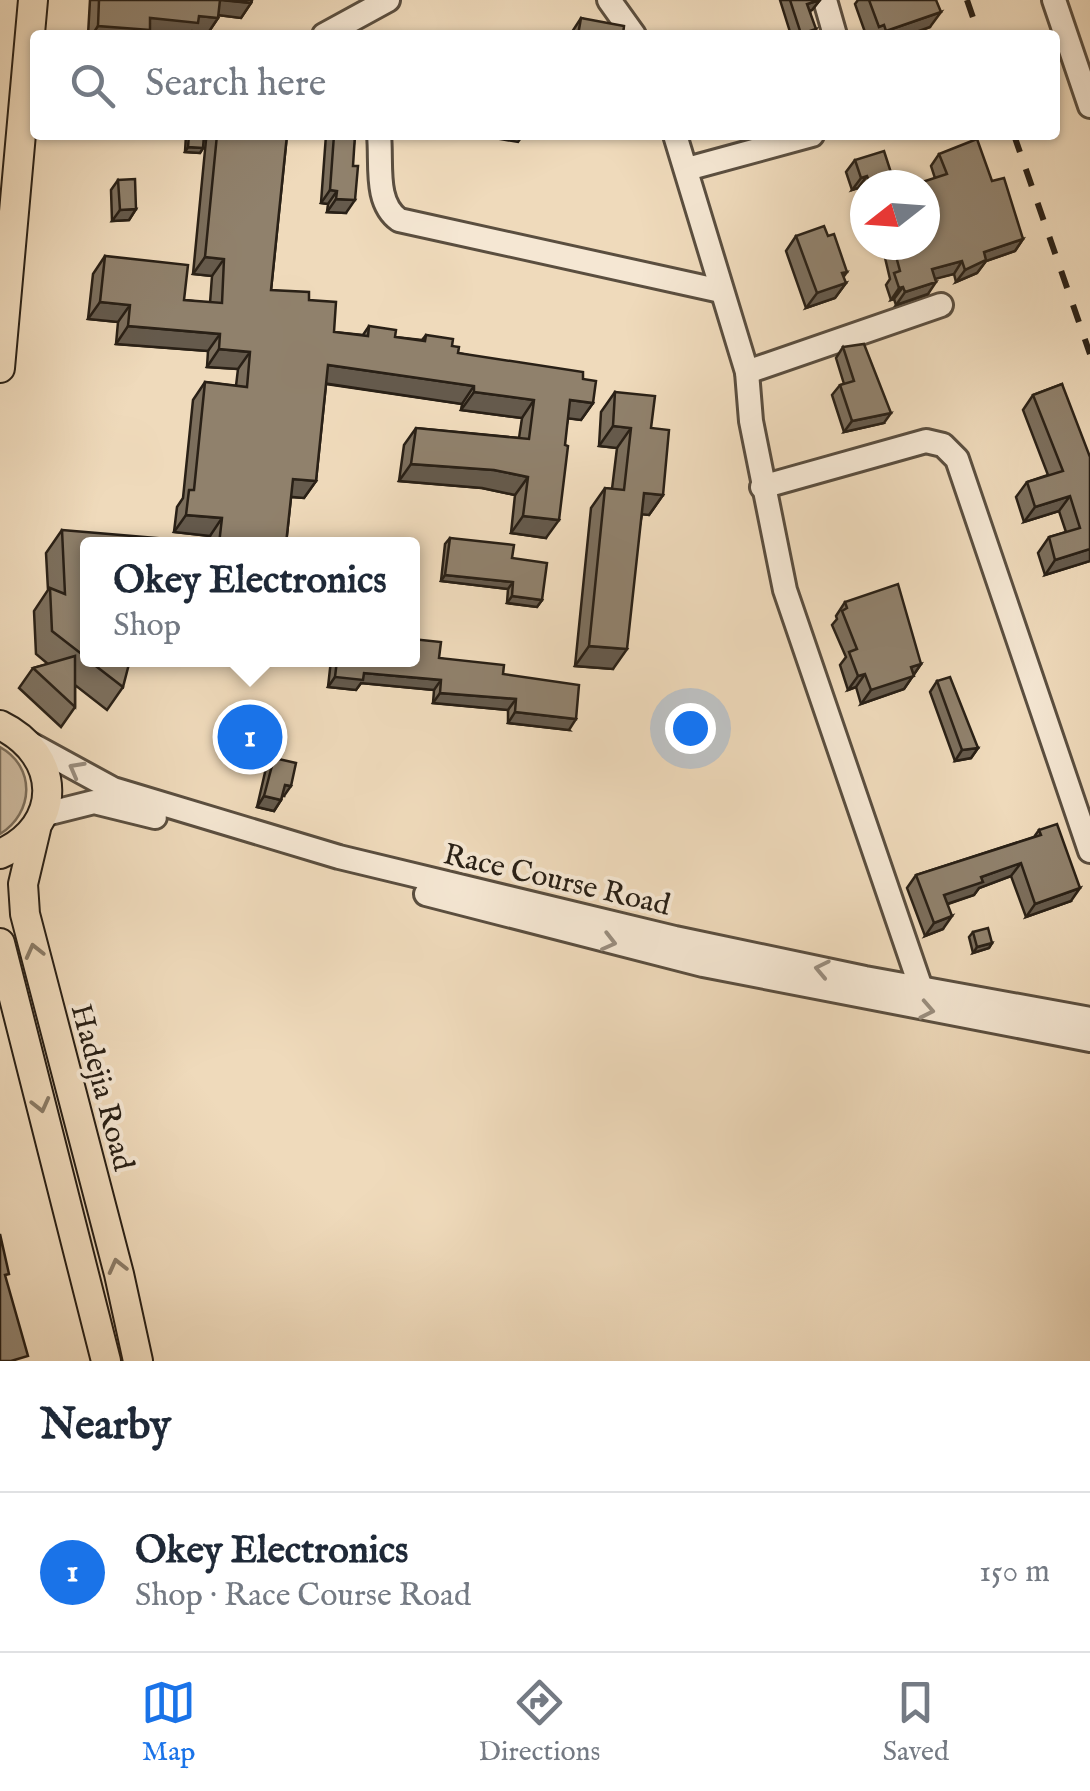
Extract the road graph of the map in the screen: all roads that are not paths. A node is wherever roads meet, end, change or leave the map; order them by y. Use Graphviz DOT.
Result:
graph roads {
  1 [pos="33,0"];
  2 [pos="388,0"];
  3 [pos="608,0"];
  4 [pos="824,0"];
  5 [pos="1054,0"];
  6 [pos="349,28"];
  7 [pos="32,30"];
  8 [pos="630,30"];
  9 [pos="833,30"];
  10 [pos="30,98"];
  11 [pos="1090,106"];
  12 [pos="379,140"];
  13 [pos="677,140"];
  14 [pos="794,140"];
  15 [pos="687,169"];
  16 [pos="721,291"];
  17 [pos="941,305"];
  18 [pos="0,368"];
  19 [pos="747,372"];
  20 [pos="762,487"];
  21 [pos="0,707"];
  22 [pos="16,734"];
  23 [pos="39,822"];
  24 [pos="1090,850"];
  25 [pos="0,854"];
  26 [pos="0,943"];
  27 [pos="922,988"];
  28 [pos="1090,1018"];
  29 [pos="1090,1040"];
  30 [pos="106,1361"];
  31 [pos="138,1361"];
  1 -- 7 [label="main road"];
  2 -- 6 [label="street"];
  3 -- 8 [label="street"];
  4 -- 9 [label="street"];
  5 -- 11 [label="street"];
  10 -- 18 [label="main road"];
  12 -- 16 [label="street"];
  13 -- 15 [label="street"];
  14 -- 15 [label="street"];
  15 -- 16 [label="street"];
  16 -- 19 [label="street"];
  17 -- 19 [label="street"];
  19 -- 20 [label="street"];
  20 -- 24 [label="street"];
  20 -- 27 [label="street"];
  21 -- 22 [label="main road"];
  22 -- 23 [label="main road, Hadejia Road"];
  27 -- 22 [label="street, Race Course Road, one-way"];
  23 -- 25 [label="main road"];
  23 -- 29 [label="street, Race Course Road, one-way"];
  31 -- 23 [label="main road, Hadejia Road, one-way"];
  26 -- 30 [label="main road, one-way"];
  27 -- 28 [label="street, Race Course Road"];
}
